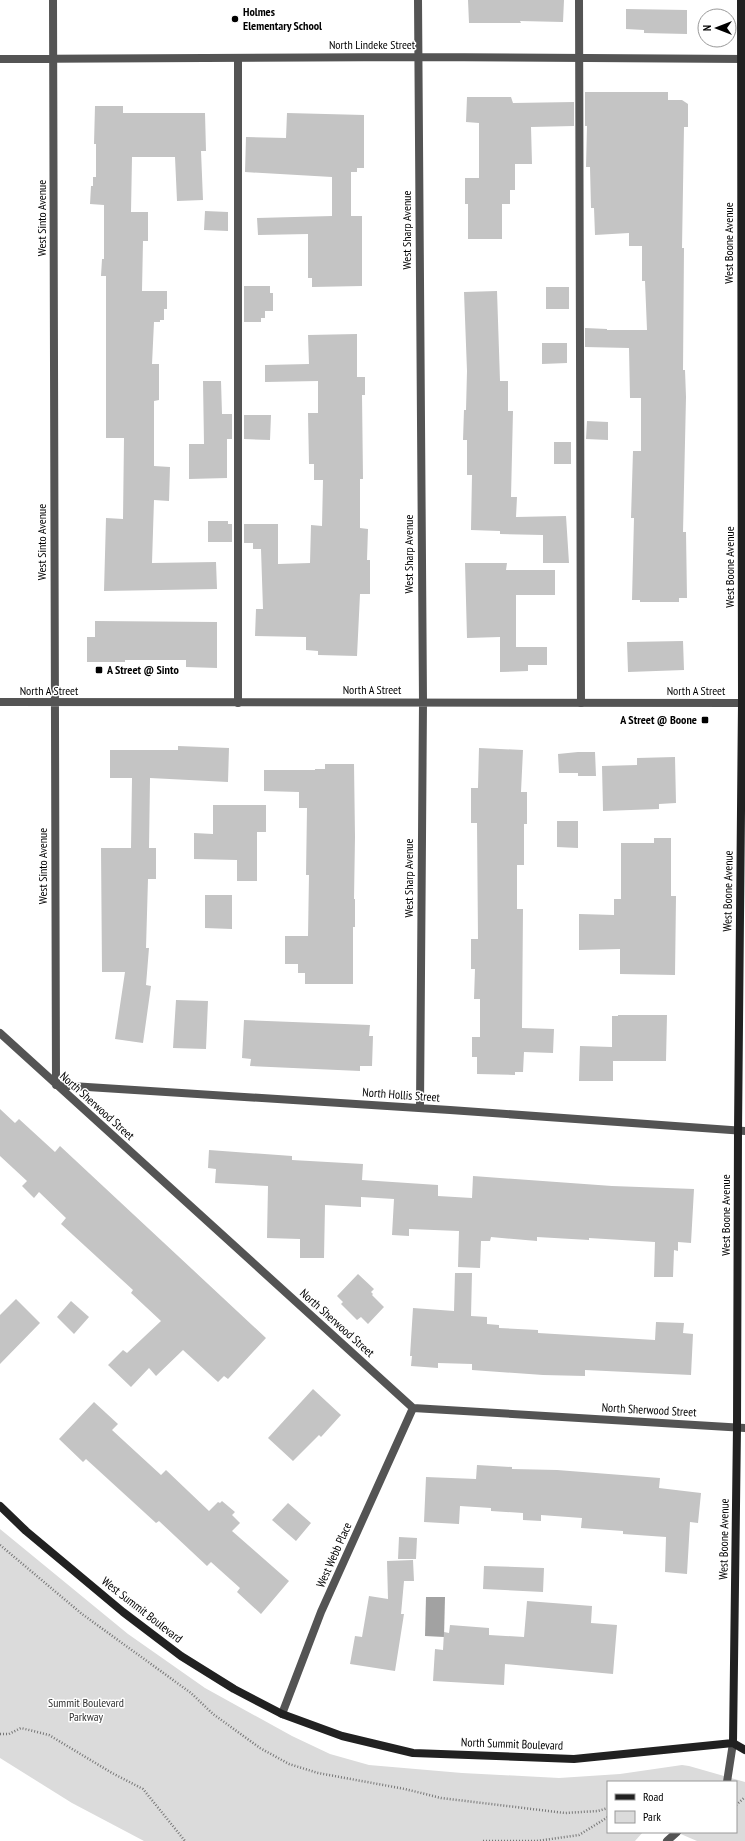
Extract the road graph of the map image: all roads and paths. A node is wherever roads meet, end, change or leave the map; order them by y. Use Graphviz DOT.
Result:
graph roads {
  1 [pos="53,0"];
  2 [pos="418,0"];
  3 [pos="579,0"];
  4 [pos="741,0"];
  5 [pos="418,57"];
  6 [pos="238,58"];
  7 [pos="579,58"];
  8 [pos="0,59"];
  9 [pos="53,59"];
  10 [pos="743,59"];
  11 [pos="0,702"];
  12 [pos="423,702"];
  13 [pos="55,703"];
  14 [pos="238,703"];
  15 [pos="581,703"];
  16 [pos="744,703"];
  17 [pos="0,1033"];
  18 [pos="56,1085"];
  19 [pos="420,1108"];
  20 [pos="741,1131"];
  21 [pos="413,1408"];
  22 [pos="741,1428"];
  23 [pos="0,1506"];
  24 [pos="282,1714"];
  25 [pos="0,1734"];
  26 [pos="733,1743"];
  27 [pos="745,1750"];
  28 [pos="727,1781"];
  29 [pos="745,1797"];
  30 [pos="737,1804"];
  31 [pos="607,1818"];
  32 [pos="676,1833"];
  33 [pos="185,1841"];
  34 [pos="483,1841"];
  35 [pos="667,1841"];
  1 -- 9 [label="street, West Sinto Avenue"];
  2 -- 5 [label="street, West Sharp Avenue"];
  3 -- 7 [label="street"];
  4 -- 10 [label="main road, West Boone Avenue"];
  5 -- 6 [label="street, North Lindeke Street"];
  5 -- 7 [label="street, North Lindeke Street"];
  5 -- 12 [label="street, West Sharp Avenue"];
  6 -- 9 [label="street, North Lindeke Street"];
  6 -- 14 [label="street"];
  7 -- 10 [label="street, North Lindeke Street"];
  7 -- 15 [label="street"];
  8 -- 9 [label="street, North Lindeke Street"];
  9 -- 13 [label="street, West Sinto Avenue"];
  10 -- 16 [label="main road, West Boone Avenue"];
  11 -- 13 [label="street, North A Street"];
  12 -- 14 [label="street, North A Street"];
  12 -- 15 [label="street, North A Street"];
  12 -- 19 [label="street, West Sharp Avenue"];
  13 -- 14 [label="street, North A Street"];
  13 -- 18 [label="street, West Sinto Avenue"];
  15 -- 16 [label="street, North A Street"];
  16 -- 20 [label="main road, West Boone Avenue"];
  17 -- 18 [label="street, North Sherwood Street"];
  18 -- 19 [label="street, North Hollis Street"];
  18 -- 21 [label="street, North Sherwood Street"];
  19 -- 20 [label="street, North Hollis Street"];
  20 -- 22 [label="main road, West Boone Avenue"];
  21 -- 22 [label="street, North Sherwood Street"];
  21 -- 24 [label="street, West Webb Place"];
  22 -- 26 [label="main road, West Boone Avenue"];
  23 -- 24 [label="main road, West Summit Boulevard"];
  24 -- 26 [label="main road, North Summit Boulevard"];
  25 -- 33 [label="path"];
  26 -- 27 [label="main road"];
  26 -- 28 [label="street, West Boone Avenue"];
  29 -- 30 [label="path"];
  31 -- 34 [label="path"];
  32 -- 35 [label="street"];
}
